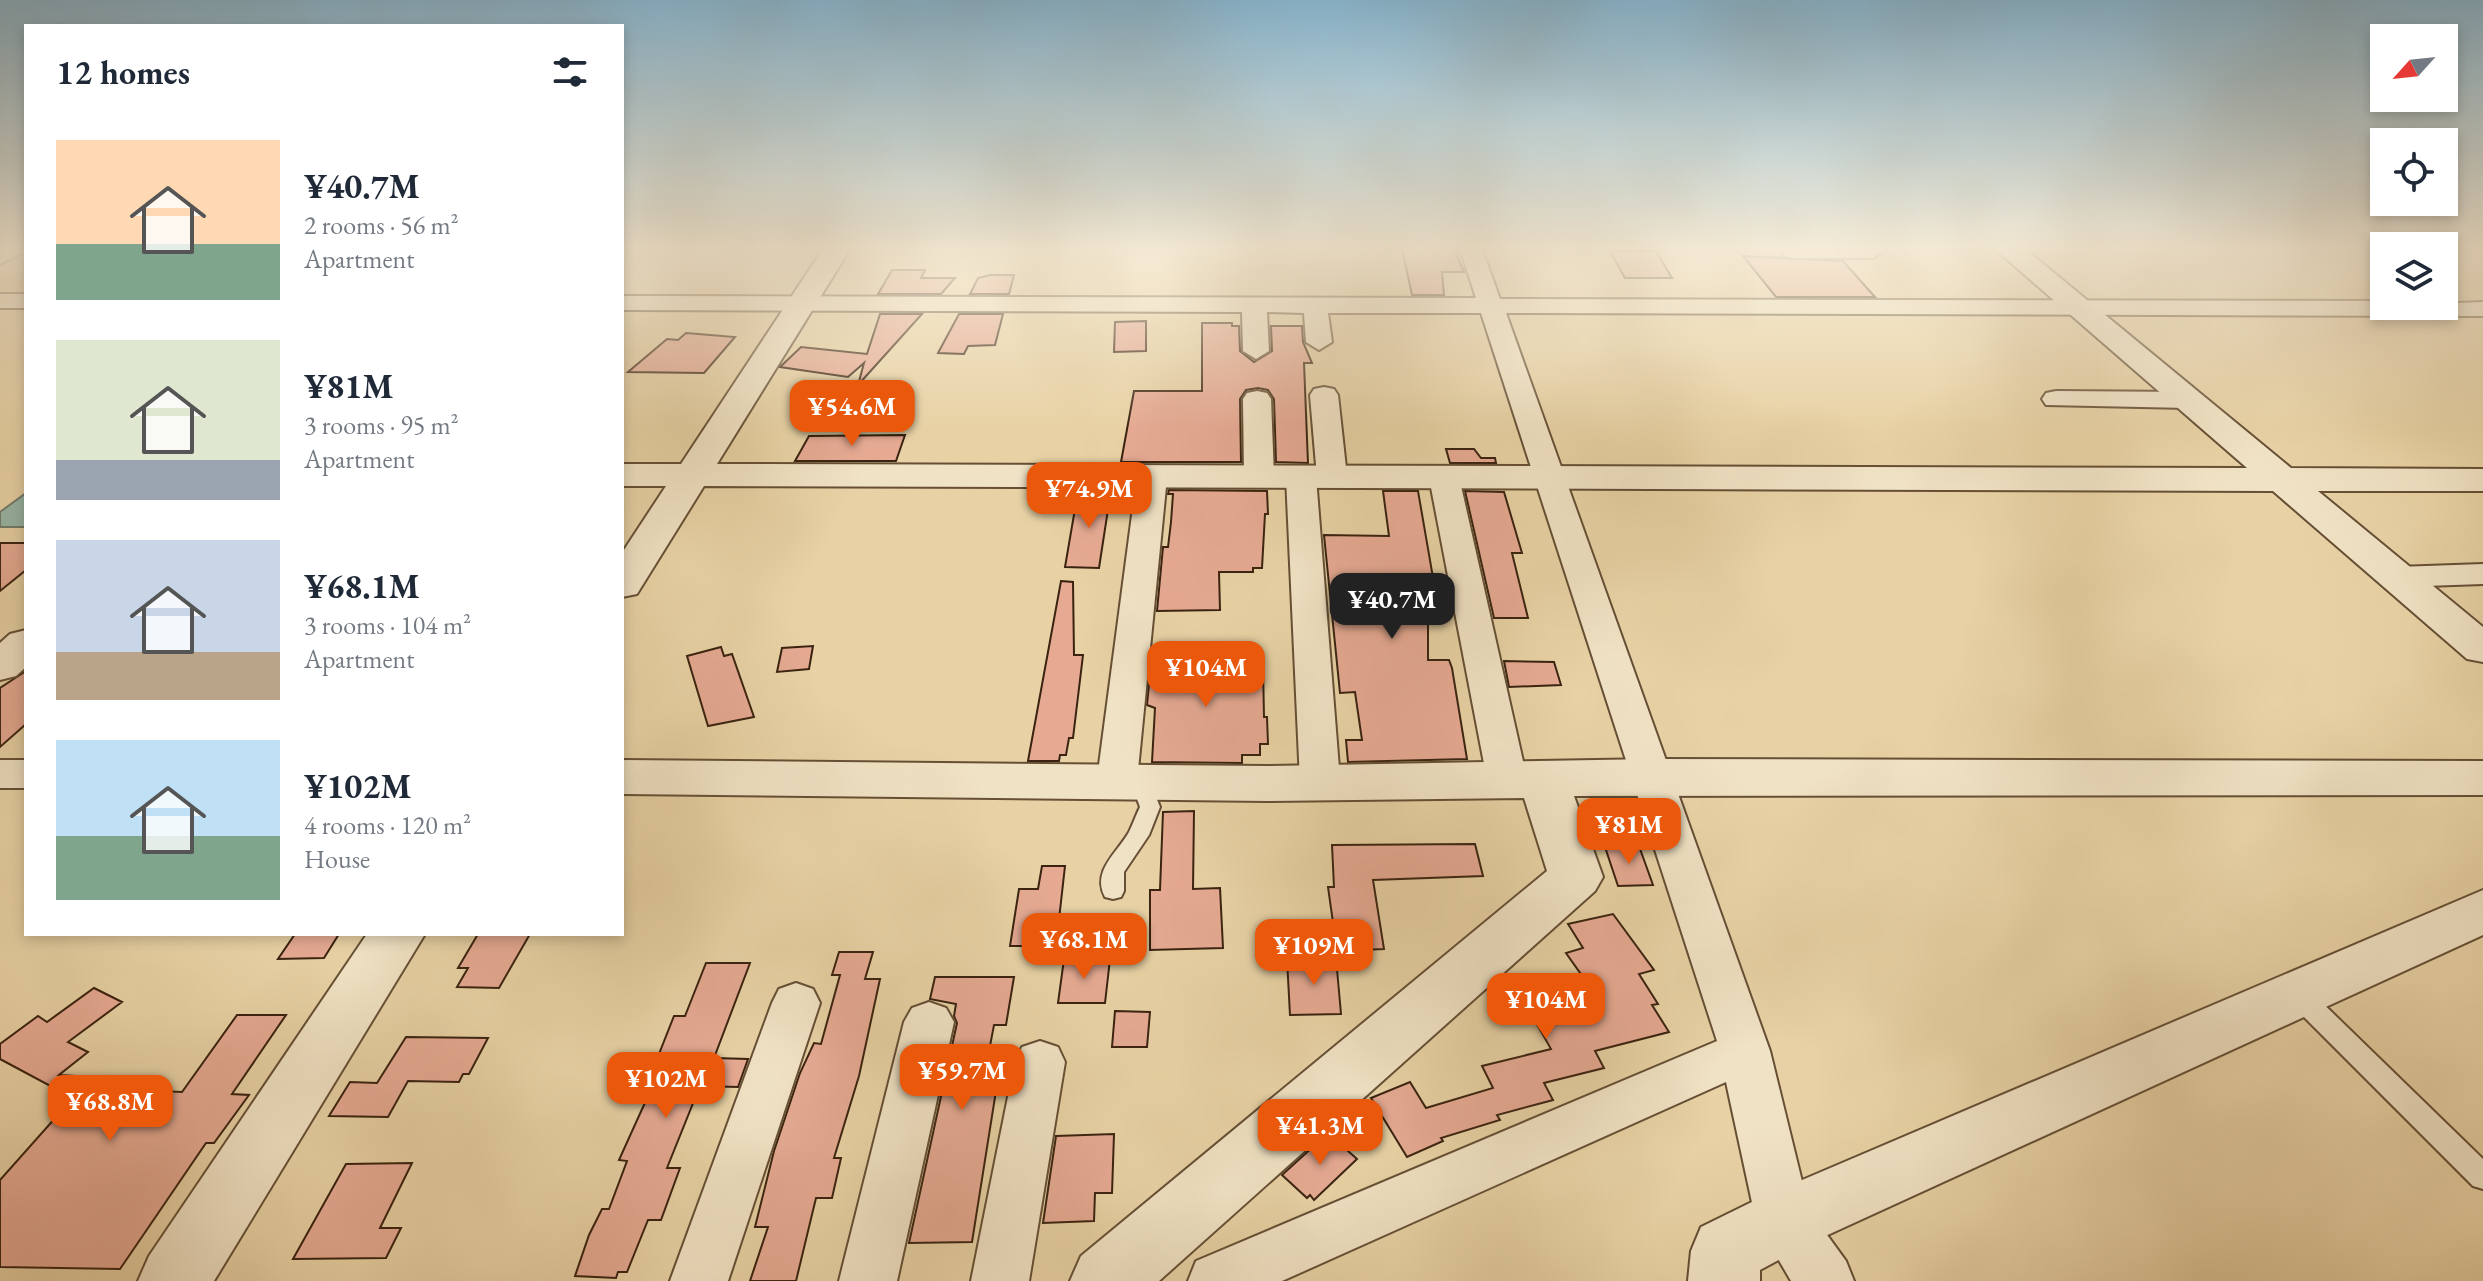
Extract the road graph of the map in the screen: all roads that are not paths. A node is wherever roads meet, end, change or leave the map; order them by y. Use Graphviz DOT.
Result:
graph roads {
  1 [pos="796,309"];
  2 [pos="1254,309"];
  3 [pos="1316,309"];
  4 [pos="1492,309"];
  5 [pos="2081,309"];
  6 [pos="2439,309"];
  7 [pos="2483,309"];
  8 [pos="1319,342"];
  9 [pos="1256,351"];
  10 [pos="1324,395"];
  11 [pos="1257,399"];
  12 [pos="2056,399"];
  13 [pos="2188,400"];
  14 [pos="624,475"];
  15 [pos="693,475"];
  16 [pos="1152,477"];
  17 [pos="1259,477"];
  18 [pos="1316,477"];
  19 [pos="1444,477"];
  20 [pos="1548,477"];
  21 [pos="2282,479"];
  22 [pos="2483,480"];
  23 [pos="2483,574"];
  24 [pos="2397,577"];
  25 [pos="624,582"];
  26 [pos="24,645"];
  27 [pos="2483,649"];
  28 [pos="0,666"];
  29 [pos="0,774"];
  30 [pos="24,774"];
  31 [pos="1654,776"];
  32 [pos="624,777"];
  33 [pos="2483,778"];
  34 [pos="1129,780"];
  35 [pos="1526,780"];
  36 [pos="1320,781"];
  37 [pos="1113,891"];
  38 [pos="2483,911"];
  39 [pos="396,936"];
  40 [pos="2299,996"];
  41 [pos="796,1003"];
  42 [pos="929,1022"];
  43 [pos="1745,1051"];
  44 [pos="1040,1062"];
  45 [pos="2483,1177"];
  46 [pos="1784,1221"];
  47 [pos="174,1281"];
  48 [pos="699,1281"];
  49 [pos="868,1281"];
  50 [pos="1000,1281"];
  51 [pos="1106,1281"];
  52 [pos="1217,1281"];
  53 [pos="1724,1281"];
  54 [pos="1825,1281"];
  1 -- 15 [label="street"];
  2 -- 9 [label="street"];
  3 -- 8 [label="street"];
  4 -- 20 [label="street"];
  5 -- 13 [label="street"];
  6 -- 7 [label="street"];
  10 -- 18 [label="street"];
  11 -- 17 [label="street"];
  12 -- 13 [label="street"];
  13 -- 21 [label="street"];
  14 -- 15 [label="street"];
  15 -- 16 [label="street"];
  15 -- 25 [label="street"];
  16 -- 17 [label="street"];
  16 -- 34 [label="street"];
  17 -- 18 [label="street"];
  18 -- 19 [label="street"];
  18 -- 36 [label="street"];
  19 -- 20 [label="street"];
  19 -- 35 [label="street"];
  20 -- 21 [label="street"];
  20 -- 31 [label="street"];
  21 -- 22 [label="street"];
  21 -- 24 [label="street"];
  23 -- 24 [label="street"];
  24 -- 27 [label="street"];
  26 -- 28 [label="street"];
  29 -- 30 [label="street"];
  31 -- 33 [label="street"];
  31 -- 35 [label="street"];
  31 -- 43 [label="street"];
  32 -- 34 [label="street"];
  34 -- 36 [label="street"];
  34 -- 37 [label="lane"];
  35 -- 36 [label="street"];
  35 -- 51 [label="street"];
  38 -- 40 [label="street"];
  39 -- 47 [label="street"];
  40 -- 45 [label="lane"];
  40 -- 46 [label="street"];
  41 -- 48 [label="street"];
  42 -- 49 [label="street"];
  43 -- 46 [label="street"];
  43 -- 52 [label="street"];
  44 -- 50 [label="street"];
  46 -- 53 [label="street"];
  46 -- 54 [label="street"];
}
